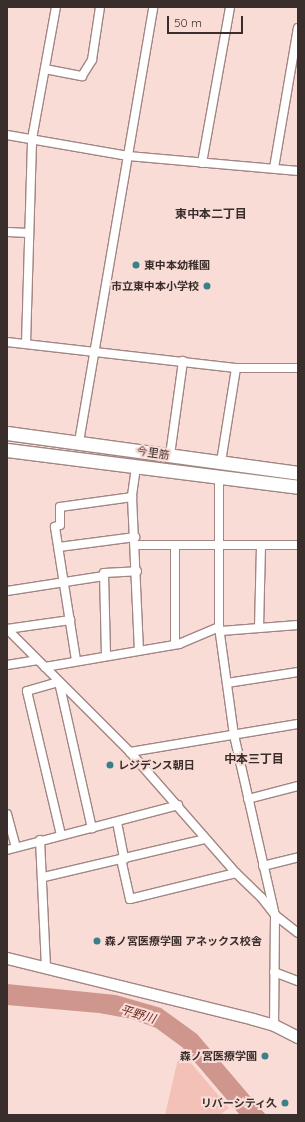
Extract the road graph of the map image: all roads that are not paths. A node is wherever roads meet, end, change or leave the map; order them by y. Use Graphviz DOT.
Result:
graph roads {
  1 [pos="56,7"];
  2 [pos="100,7"];
  3 [pos="153,7"];
  4 [pos="230,7"];
  5 [pos="298,28"];
  6 [pos="45,69"];
  7 [pos="7,135"];
  8 [pos="32,139"];
  9 [pos="128,156"];
  10 [pos="202,163"];
  11 [pos="274,168"];
  12 [pos="298,171"];
  13 [pos="7,232"];
  14 [pos="29,233"];
  15 [pos="7,342"];
  16 [pos="26,344"];
  17 [pos="94,351"];
  18 [pos="183,361"];
  19 [pos="236,368"];
  20 [pos="298,368"];
  21 [pos="7,433"];
  22 [pos="79,442"];
  23 [pos="7,450"];
  24 [pos="170,455"];
  25 [pos="222,462"];
  26 [pos="136,467"];
  27 [pos="298,473"];
  28 [pos="219,477"];
  29 [pos="298,487"];
  30 [pos="132,497"];
  31 [pos="135,541"];
  32 [pos="220,544"];
  33 [pos="261,544"];
  34 [pos="175,545"];
  35 [pos="298,545"];
  36 [pos="59,547"];
  37 [pos="137,571"];
  38 [pos="104,576"];
  39 [pos="63,580"];
  40 [pos="7,590"];
  41 [pos="70,620"];
  42 [pos="298,625"];
  43 [pos="259,628"];
  44 [pos="7,629"];
  45 [pos="220,629"];
  46 [pos="175,644"];
  47 [pos="139,649"];
  48 [pos="106,655"];
  49 [pos="37,660"];
  50 [pos="76,660"];
  51 [pos="7,665"];
  52 [pos="45,667"];
  53 [pos="298,672"];
  54 [pos="59,682"];
  55 [pos="228,683"];
  56 [pos="298,724"];
  57 [pos="234,735"];
  58 [pos="130,752"];
  59 [pos="298,786"];
  60 [pos="248,799"];
  61 [pos="178,805"];
  62 [pos="7,814"];
  63 [pos="117,822"];
  64 [pos="92,828"];
  65 [pos="61,835"];
  66 [pos="205,839"];
  67 [pos="40,840"];
  68 [pos="16,847"];
  69 [pos="7,850"];
  70 [pos="298,857"];
  71 [pos="122,859"];
  72 [pos="263,866"];
  73 [pos="236,873"];
  74 [pos="44,877"];
  75 [pos="274,915"];
  76 [pos="298,934"];
  77 [pos="7,958"];
  78 [pos="46,966"];
  79 [pos="274,972"];
  80 [pos="298,980"];
  81 [pos="274,1025"];
  82 [pos="298,1037"];
  1 -- 6 [label="street"];
  2 -- 6 [label="street"];
  3 -- 9 [label="street"];
  4 -- 10 [label="street"];
  5 -- 11 [label="street"];
  6 -- 8 [label="street"];
  7 -- 8 [label="street"];
  8 -- 9 [label="street"];
  8 -- 14 [label="street"];
  9 -- 10 [label="street"];
  9 -- 17 [label="street"];
  10 -- 11 [label="street"];
  11 -- 12 [label="street"];
  13 -- 14 [label="street"];
  14 -- 16 [label="street"];
  15 -- 16 [label="street"];
  16 -- 17 [label="street"];
  17 -- 18 [label="street"];
  17 -- 22 [label="street"];
  18 -- 19 [label="street"];
  18 -- 24 [label="street"];
  19 -- 20 [label="street"];
  19 -- 25 [label="street"];
  21 -- 22 [label="main road, 今里筋"];
  22 -- 24 [label="main road, 今里筋"];
  23 -- 26 [label="main road, 今里筋"];
  24 -- 25 [label="main road, 今里筋"];
  25 -- 27 [label="main road, 今里筋"];
  26 -- 28 [label="main road, 今里筋"];
  26 -- 30 [label="street"];
  28 -- 29 [label="main road, 今里筋"];
  28 -- 32 [label="street"];
  30 -- 31 [label="street"];
  30 -- 36 [label="street"];
  31 -- 34 [label="street"];
  31 -- 36 [label="street"];
  31 -- 37 [label="street"];
  32 -- 33 [label="street"];
  32 -- 34 [label="street"];
  32 -- 45 [label="street"];
  33 -- 35 [label="street"];
  33 -- 43 [label="street"];
  34 -- 46 [label="street"];
  36 -- 39 [label="street"];
  37 -- 38 [label="street"];
  37 -- 47 [label="street"];
  38 -- 39 [label="street"];
  38 -- 48 [label="street"];
  39 -- 40 [label="street"];
  39 -- 41 [label="street"];
  41 -- 44 [label="street"];
  41 -- 50 [label="street"];
  42 -- 43 [label="street"];
  43 -- 45 [label="street"];
  44 -- 49 [label="street"];
  45 -- 46 [label="street"];
  45 -- 55 [label="street"];
  46 -- 47 [label="street"];
  47 -- 48 [label="street"];
  48 -- 50 [label="street"];
  49 -- 51 [label="street"];
  49 -- 52 [label="street"];
  50 -- 52 [label="street"];
  52 -- 54 [label="street"];
  53 -- 55 [label="street"];
  54 -- 58 [label="street"];
  54 -- 64 [label="street"];
  54 -- 65 [label="street"];
  55 -- 57 [label="street"];
  56 -- 57 [label="street"];
  57 -- 58 [label="street"];
  57 -- 60 [label="street"];
  58 -- 61 [label="street"];
  59 -- 60 [label="street"];
  60 -- 72 [label="street"];
  61 -- 63 [label="street"];
  61 -- 66 [label="street"];
  62 -- 68 [label="street"];
  63 -- 64 [label="street"];
  63 -- 71 [label="street"];
  64 -- 65 [label="street"];
  65 -- 67 [label="street"];
  66 -- 71 [label="street"];
  66 -- 73 [label="street"];
  67 -- 68 [label="street"];
  67 -- 74 [label="street"];
  68 -- 69 [label="street"];
  70 -- 72 [label="street"];
  71 -- 73 [label="street"];
  71 -- 74 [label="street"];
  72 -- 75 [label="street"];
  73 -- 75 [label="street"];
  74 -- 78 [label="street"];
  75 -- 76 [label="street"];
  75 -- 79 [label="street"];
  77 -- 78 [label="street"];
  78 -- 81 [label="street"];
  79 -- 80 [label="street"];
  79 -- 81 [label="street"];
  81 -- 82 [label="street"];
}
